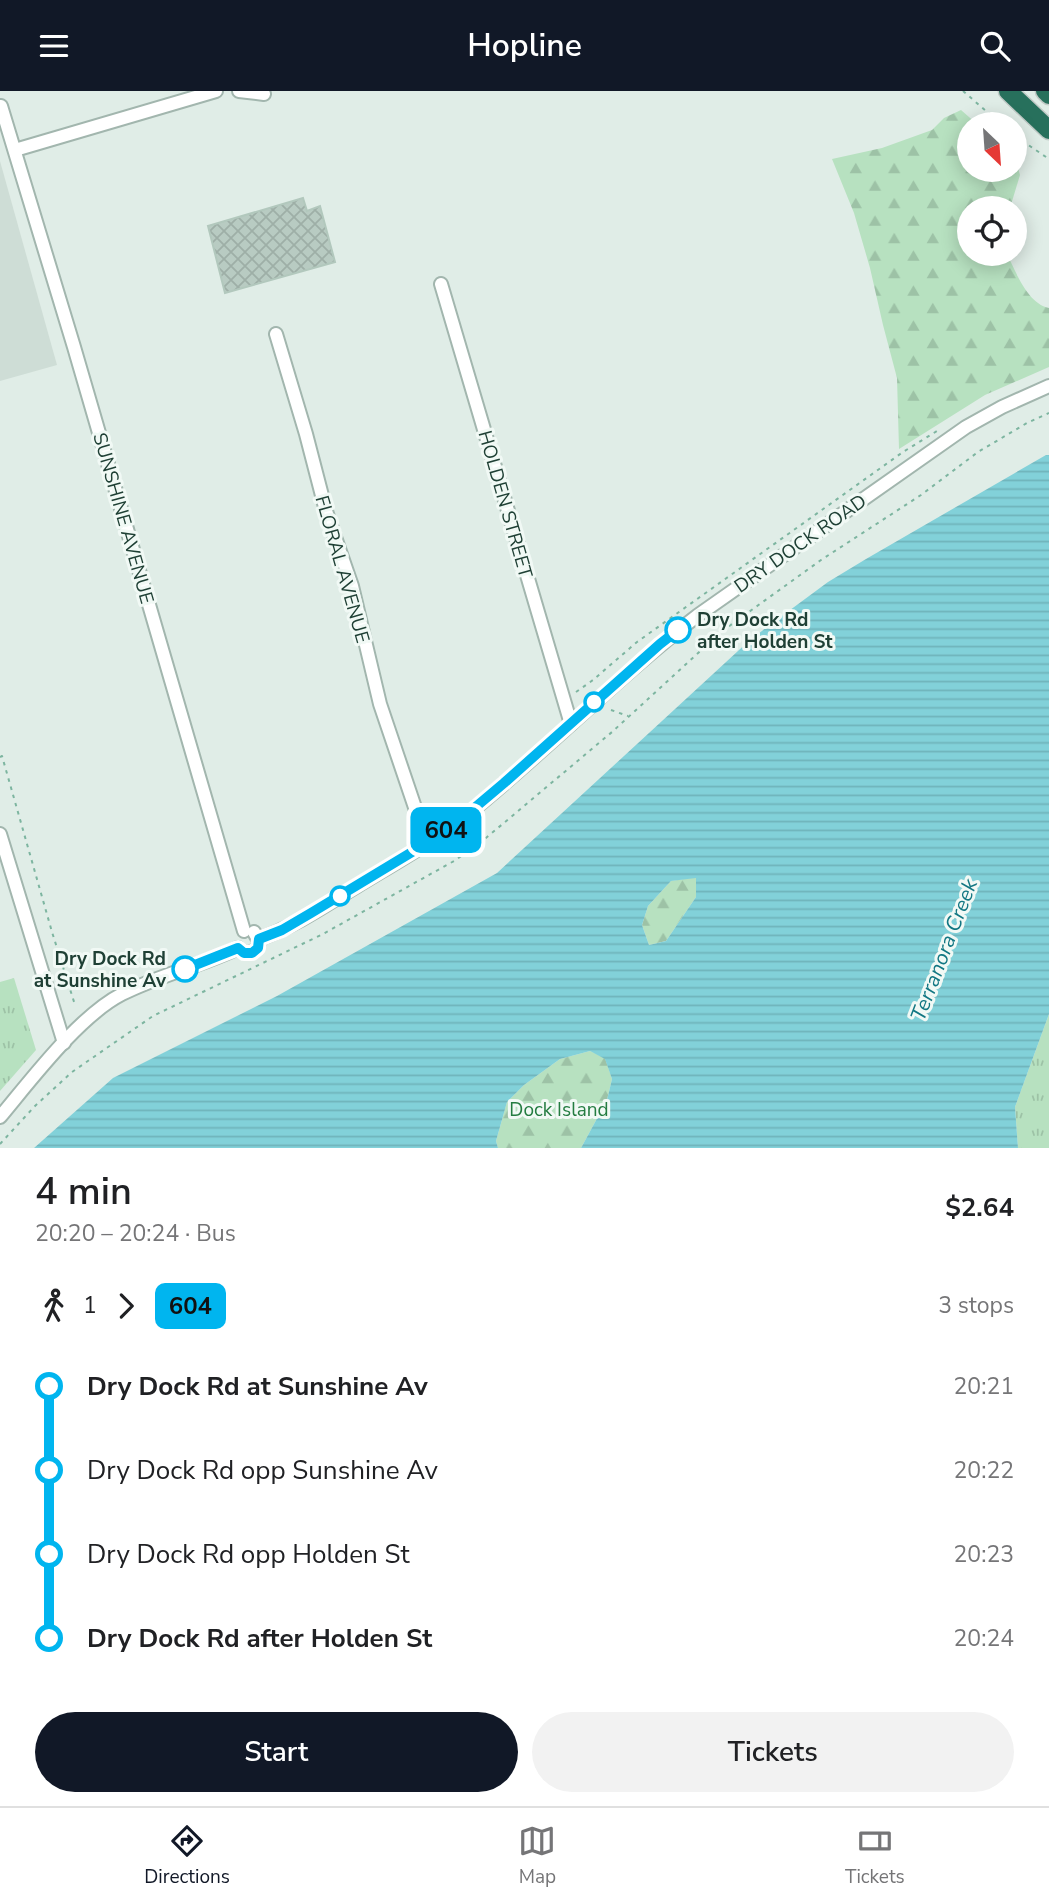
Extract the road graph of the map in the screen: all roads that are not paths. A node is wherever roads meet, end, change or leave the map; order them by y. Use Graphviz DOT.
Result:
graph roads {
  1 [pos="216,91"];
  2 [pos="239,91"];
  3 [pos="1009,91"];
  4 [pos="264,95"];
  5 [pos="1,106"];
  6 [pos="1049,130"];
  7 [pos="15,150"];
  8 [pos="441,284"];
  9 [pos="276,334"];
  10 [pos="1049,386"];
  11 [pos="571,724"];
  12 [pos="0,834"];
  13 [pos="427,843"];
  14 [pos="244,931"];
  15 [pos="259,939"];
  16 [pos="238,948"];
  17 [pos="64,1043"];
  18 [pos="0,1117"];
  1 -- 7 [label="street"];
  2 -- 4 [label="street"];
  3 -- 6 [label="highway"];
  5 -- 7 [label="street, SUNSHINE AVENUE"];
  7 -- 14 [label="street, SUNSHINE AVENUE"];
  8 -- 11 [label="street, HOLDEN STREET"];
  9 -- 13 [label="street, FLORAL AVENUE"];
  10 -- 11 [label="street, DRY DOCK ROAD"];
  11 -- 13 [label="street, DRY DOCK ROAD"];
  12 -- 17 [label="street"];
  13 -- 15 [label="street, DRY DOCK ROAD"];
  14 -- 15 [label="street"];
  14 -- 16 [label="street"];
  15 -- 16 [label="street"];
  16 -- 17 [label="street"];
  17 -- 18 [label="street"];
}
